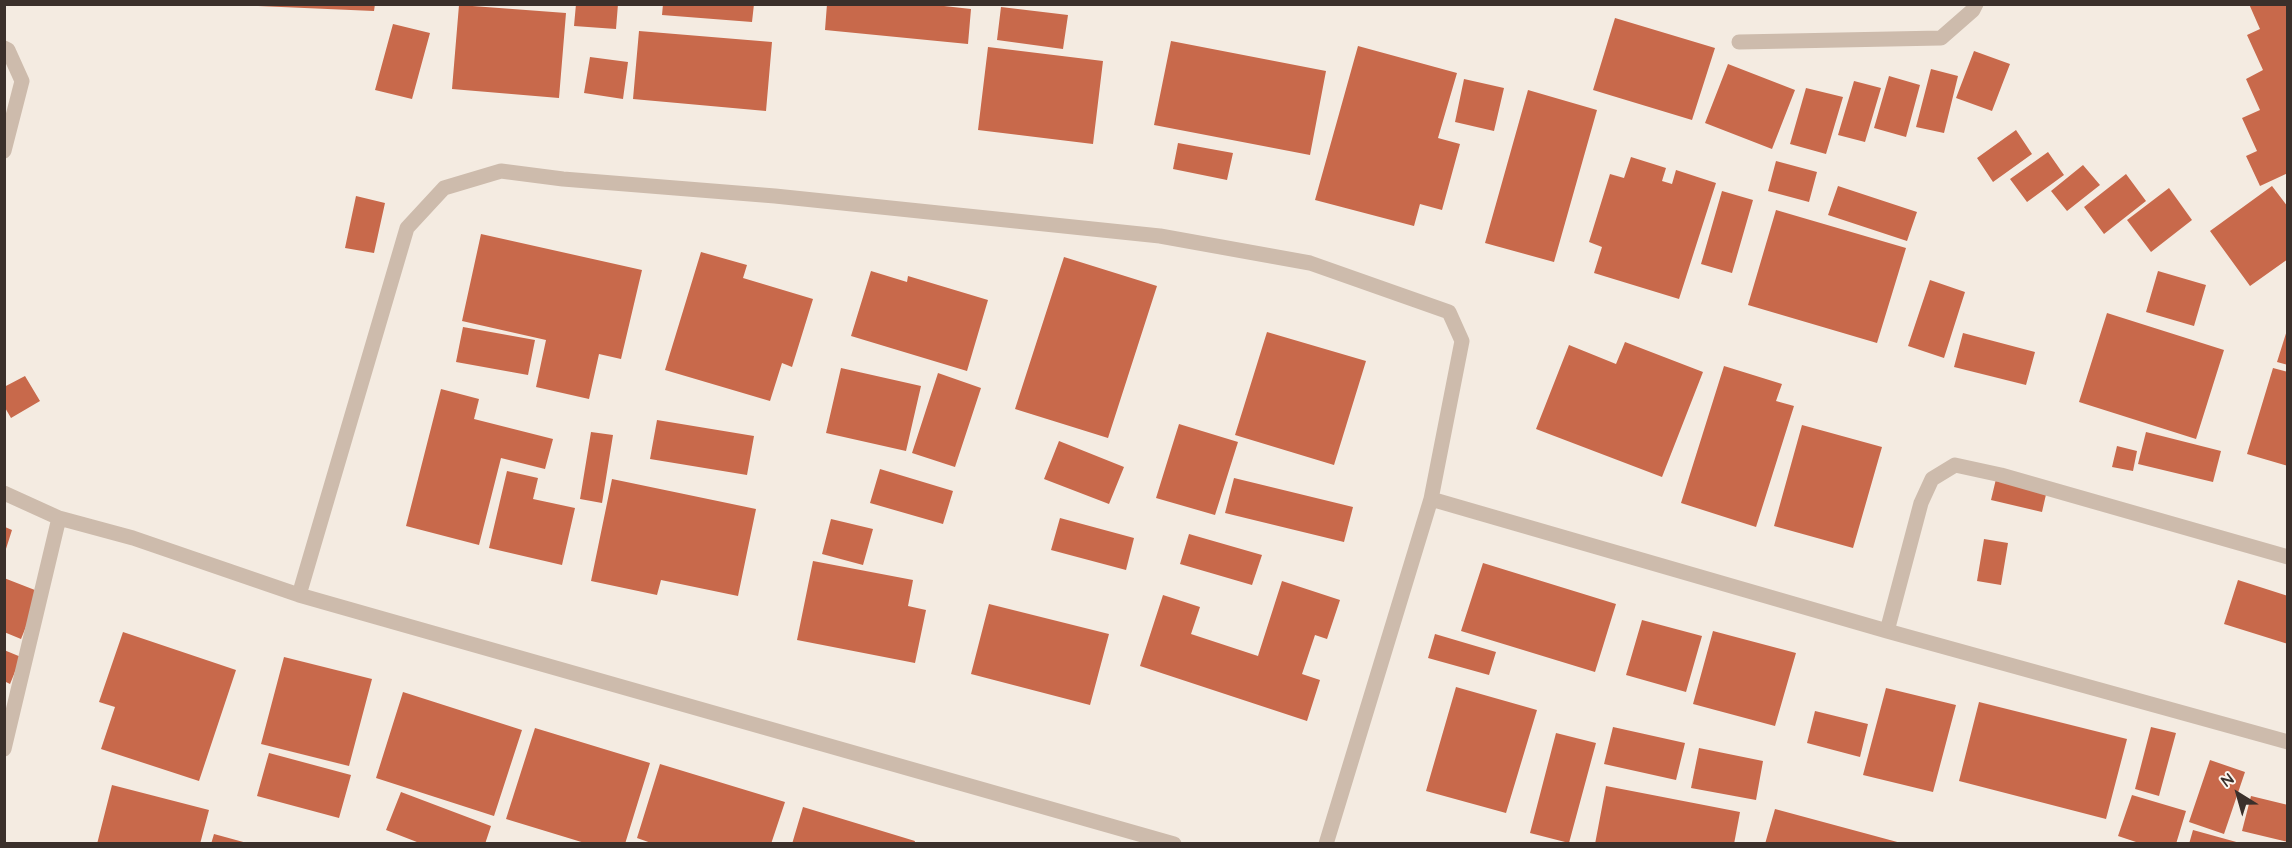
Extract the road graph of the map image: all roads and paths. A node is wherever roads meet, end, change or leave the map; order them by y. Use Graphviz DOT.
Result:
graph roads {
  1 [pos="1976,4"];
  2 [pos="1739,42"];
  3 [pos="4,48"];
  4 [pos="4,151"];
  5 [pos="4,493"];
  6 [pos="1431,499"];
  7 [pos="59,518"];
  8 [pos="2288,557"];
  9 [pos="299,595"];
  10 [pos="1887,631"];
  11 [pos="2288,742"];
  12 [pos="4,749"];
  13 [pos="1174,843"];
  14 [pos="1326,843"];
  1 -- 2 [label="street"];
  3 -- 4 [label="street"];
  5 -- 7 [label="street"];
  6 -- 9 [label="street"];
  6 -- 10 [label="street"];
  6 -- 14 [label="street"];
  7 -- 9 [label="street"];
  7 -- 12 [label="street"];
  8 -- 10 [label="street"];
  9 -- 13 [label="street"];
  10 -- 11 [label="street"];
}
